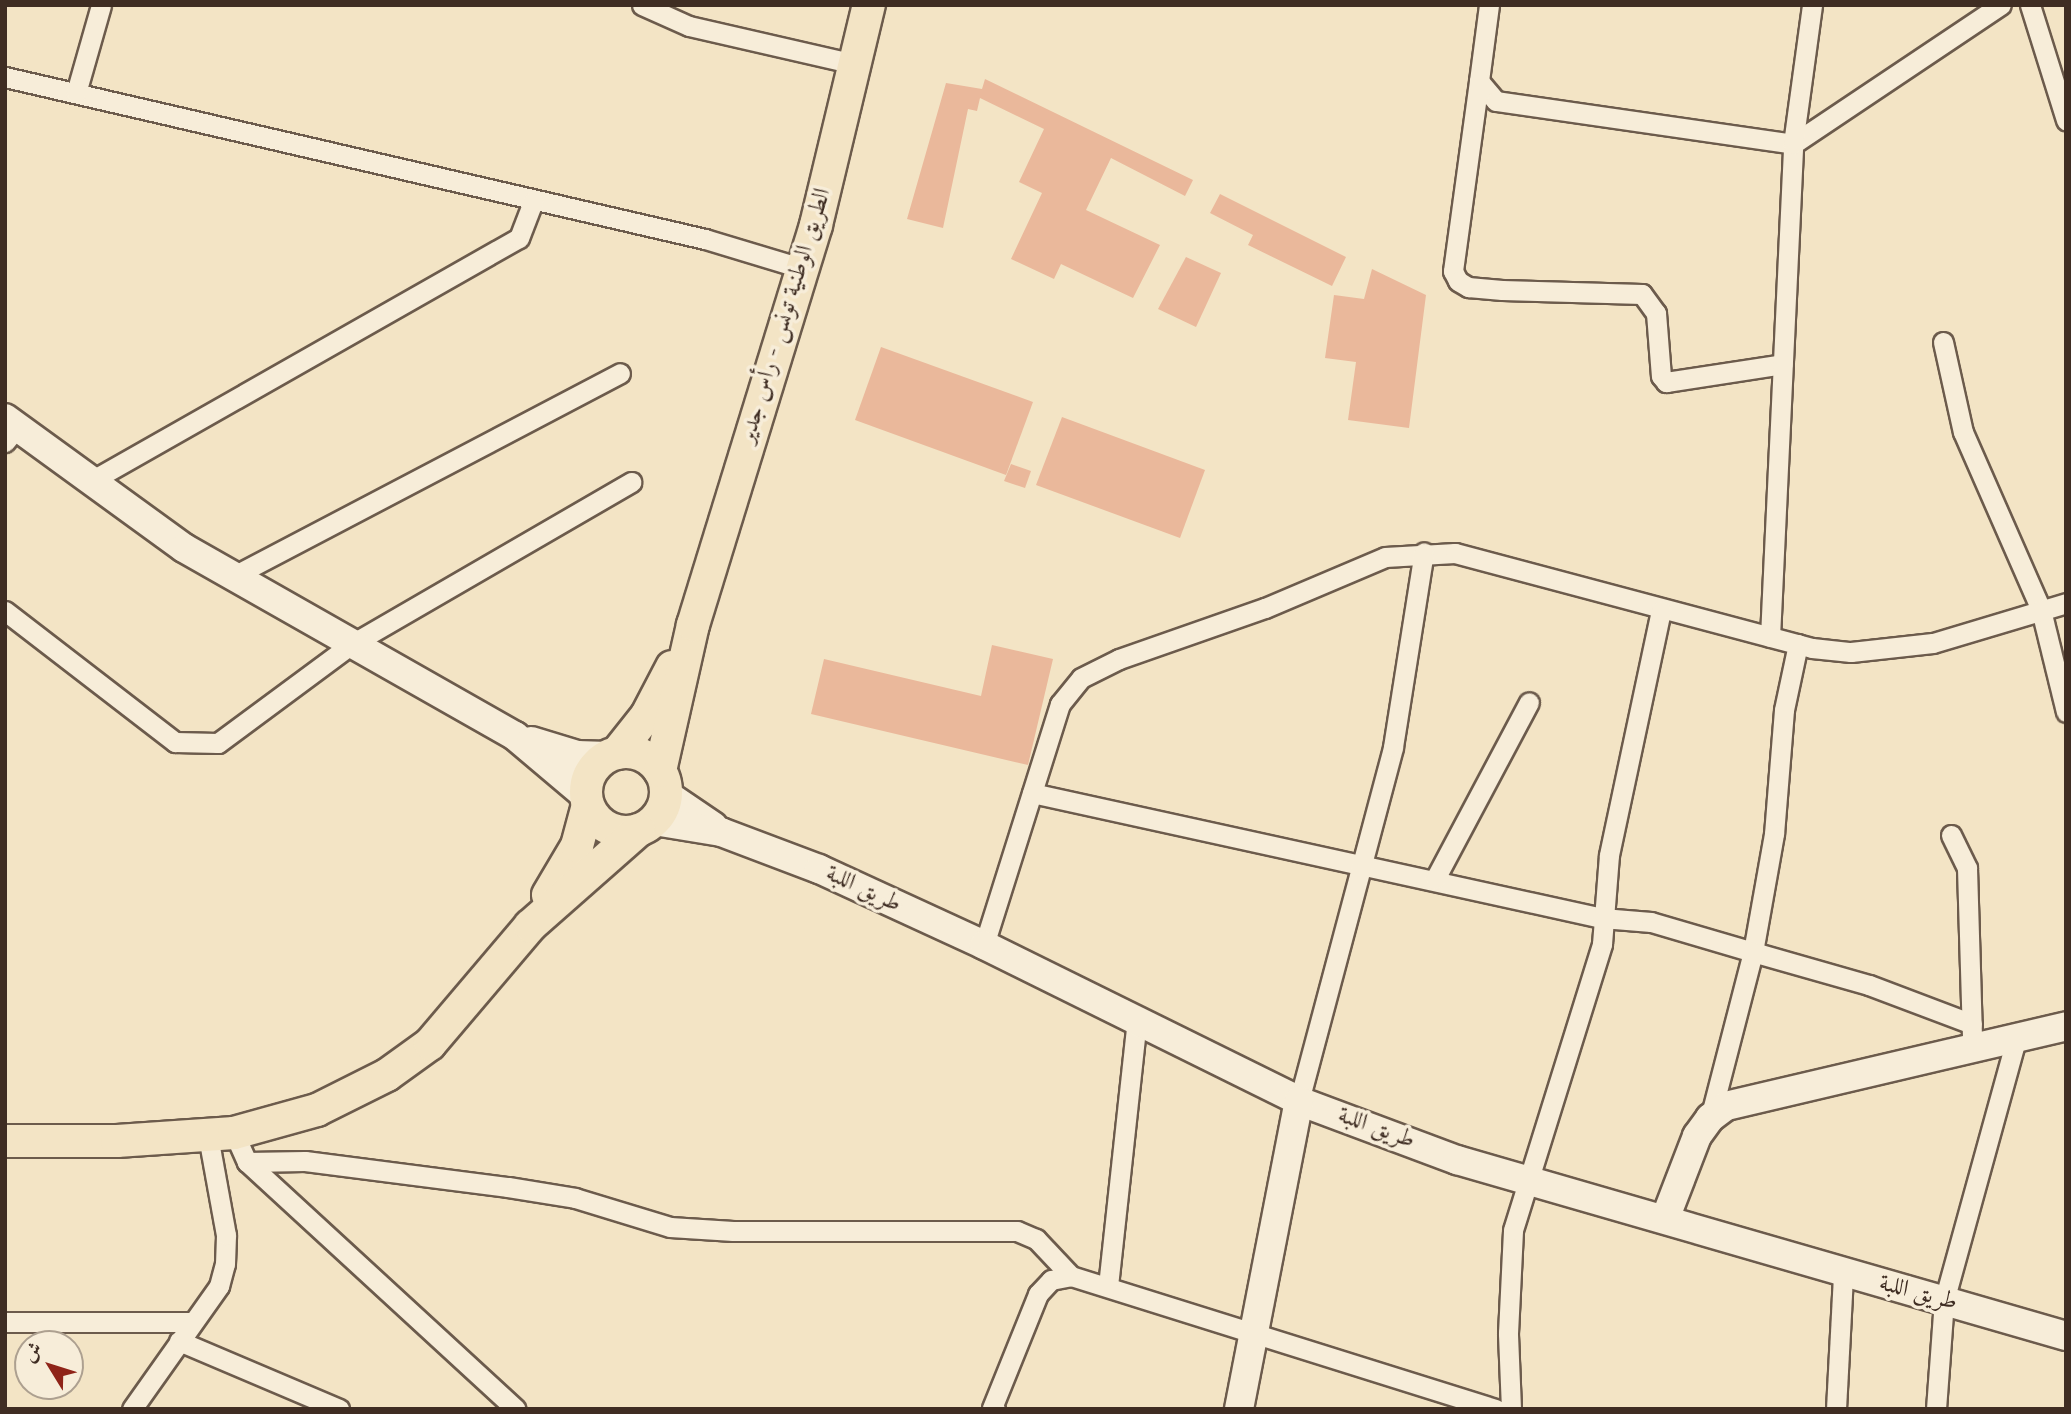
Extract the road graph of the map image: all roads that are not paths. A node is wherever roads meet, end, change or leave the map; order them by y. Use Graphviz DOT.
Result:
graph roads {
  1 [pos="101,5"];
  2 [pos="869,5"];
  3 [pos="1489,5"];
  4 [pos="1812,5"];
  5 [pos="2001,5"];
  6 [pos="2030,5"];
  7 [pos="649,7"];
  8 [pos="855,64"];
  9 [pos="5,77"];
  10 [pos="1479,81"];
  11 [pos="76,93"];
  12 [pos="2066,120"];
  13 [pos="1793,144"];
  14 [pos="533,201"];
  15 [pos="801,268"];
  16 [pos="1943,342"];
  17 [pos="1783,364"];
  18 [pos="620,373"];
  19 [pos="9,429"];
  20 [pos="91,481"];
  21 [pos="631,482"];
  22 [pos="1424,552"];
  23 [pos="232,577"];
  24 [pos="2066,603"];
  25 [pos="1661,610"];
  26 [pos="2041,610"];
  27 [pos="5,611"];
  28 [pos="693,625"];
  29 [pos="1770,637"];
  30 [pos="352,644"];
  31 [pos="1798,644"];
  32 [pos="1529,702"];
  33 [pos="2066,712"];
  34 [pos="515,736"];
  35 [pos="612,755"];
  36 [pos="1032,793"];
  37 [pos="587,800"];
  38 [pos="655,804"];
  39 [pos="1951,835"];
  40 [pos="1362,864"];
  41 [pos="1435,879"];
  42 [pos="1602,918"];
  43 [pos="530,926"];
  44 [pos="984,945"];
  45 [pos="1753,952"];
  46 [pos="1137,1020"];
  47 [pos="2066,1026"];
  48 [pos="1972,1035"];
  49 [pos="2016,1039"];
  50 [pos="1300,1101"];
  51 [pos="1710,1118"];
  52 [pos="221,1135"];
  53 [pos="5,1141"];
  54 [pos="247,1162"];
  55 [pos="1525,1181"];
  56 [pos="1665,1219"];
  57 [pos="1843,1274"];
  58 [pos="1071,1276"];
  59 [pos="1108,1286"];
  60 [pos="1944,1301"];
  61 [pos="5,1322"];
  62 [pos="193,1322"];
  63 [pos="1254,1333"];
  64 [pos="2066,1336"];
  65 [pos="179,1341"];
  66 [pos="512,1407"];
  67 [pos="993,1408"];
  68 [pos="132,1409"];
  69 [pos="339,1409"];
  70 [pos="1239,1409"];
  71 [pos="1496,1409"];
  72 [pos="1511,1409"];
  73 [pos="1836,1409"];
  74 [pos="1936,1409"];
  1 -- 11 [label="street"];
  2 -- 8 [label="main road, الطريق الوطنية تونس - رأس جدير"];
  3 -- 10 [label="street"];
  4 -- 13 [label="street"];
  5 -- 13 [label="street"];
  6 -- 12 [label="street"];
  7 -- 8 [label="street"];
  8 -- 15 [label="main road, الطريق الوطنية تونس - رأس جدير"];
  9 -- 11 [label="street"];
  10 -- 13 [label="street"];
  10 -- 17 [label="street"];
  11 -- 14 [label="street"];
  13 -- 17 [label="street"];
  14 -- 15 [label="street"];
  14 -- 20 [label="street"];
  15 -- 28 [label="main road, الطريق الوطنية تونس - رأس جدير"];
  16 -- 26 [label="street"];
  17 -- 29 [label="street"];
  18 -- 23 [label="street"];
  19 -- 20 [label="main road"];
  20 -- 23 [label="main road"];
  21 -- 30 [label="street"];
  22 -- 25 [label="street"];
  22 -- 36 [label="street"];
  22 -- 40 [label="street"];
  23 -- 30 [label="main road"];
  24 -- 26 [label="street"];
  25 -- 29 [label="street"];
  25 -- 42 [label="street"];
  26 -- 31 [label="street"];
  26 -- 33 [label="street"];
  27 -- 30 [label="street"];
  28 -- 35 [label="main road, الطريق الوطنية تونس - رأس جدير"];
  28 -- 38 [label="main road, الطريق الوطنية تونس - رأس جدير"];
  29 -- 31 [label="street"];
  30 -- 34 [label="main road"];
  31 -- 45 [label="street"];
  32 -- 41 [label="street"];
  34 -- 35 [label="main road"];
  34 -- 37 [label="main road"];
  35 -- 37 [label="main road"];
  35 -- 38 [label="main road"];
  36 -- 40 [label="street"];
  36 -- 44 [label="street"];
  37 -- 38 [label="main road"];
  37 -- 43 [label="main road"];
  38 -- 43 [label="main road"];
  38 -- 44 [label="main road, طريق اللبة"];
  39 -- 48 [label="street"];
  40 -- 41 [label="street"];
  40 -- 50 [label="street"];
  41 -- 42 [label="street"];
  42 -- 45 [label="street"];
  42 -- 55 [label="street"];
  43 -- 52 [label="main road"];
  44 -- 46 [label="main road, طريق اللبة"];
  45 -- 48 [label="street"];
  45 -- 51 [label="street"];
  46 -- 50 [label="main road, طريق اللبة"];
  46 -- 59 [label="street"];
  47 -- 49 [label="main road"];
  48 -- 49 [label="main road"];
  48 -- 51 [label="main road"];
  49 -- 60 [label="street"];
  50 -- 55 [label="main road, طريق اللبة"];
  50 -- 63 [label="main road"];
  51 -- 56 [label="main road"];
  52 -- 53 [label="main road"];
  52 -- 54 [label="street"];
  52 -- 62 [label="street"];
  54 -- 58 [label="street"];
  54 -- 66 [label="street"];
  55 -- 56 [label="main road, طريق اللبة"];
  55 -- 72 [label="street"];
  56 -- 57 [label="main road, طريق اللبة"];
  57 -- 60 [label="main road, طريق اللبة"];
  57 -- 73 [label="street"];
  58 -- 59 [label="street"];
  58 -- 67 [label="street"];
  59 -- 63 [label="street"];
  60 -- 64 [label="main road, طريق اللبة"];
  60 -- 74 [label="street"];
  61 -- 62 [label="street"];
  62 -- 65 [label="street"];
  63 -- 70 [label="main road"];
  63 -- 71 [label="street"];
  65 -- 68 [label="street"];
  65 -- 69 [label="street"];
}
